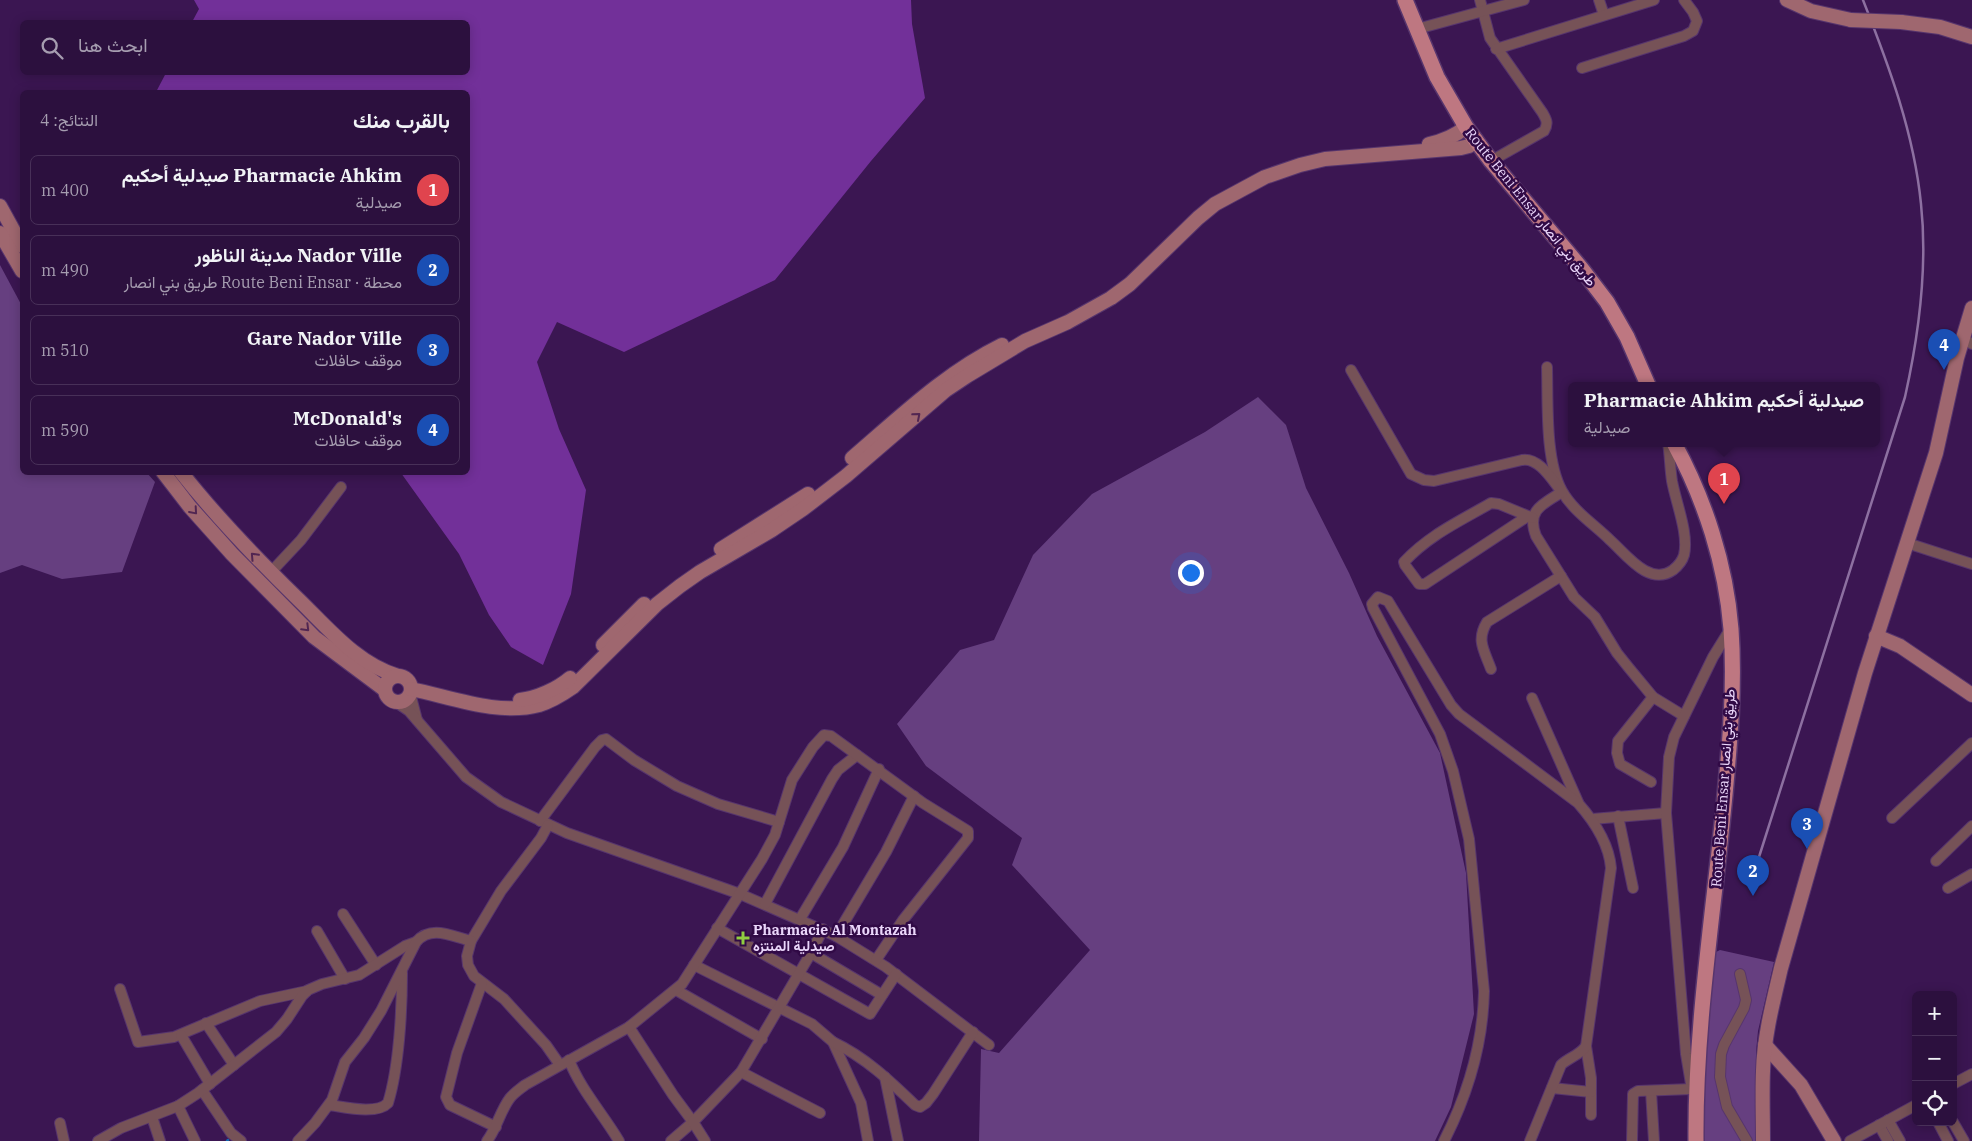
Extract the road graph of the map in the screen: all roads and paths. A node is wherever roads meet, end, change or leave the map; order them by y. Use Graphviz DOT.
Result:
graph roads {
  1 [pos="1405,0"];
  2 [pos="1480,0"];
  3 [pos="1524,0"];
  4 [pos="1599,0"];
  5 [pos="1654,0"];
  6 [pos="1684,0"];
  7 [pos="1787,0"];
  8 [pos="1483,12"];
  9 [pos="1604,16"];
  10 [pos="1417,29"];
  11 [pos="1972,36"];
  12 [pos="1496,49"];
  13 [pos="1582,68"];
  14 [pos="1466,127"];
  15 [pos="1476,140"];
  16 [pos="1443,146"];
  17 [pos="1491,161"];
  18 [pos="0,206"];
  19 [pos="0,233"];
  20 [pos="20,242"];
  21 [pos="20,268"];
  22 [pos="1972,308"];
  23 [pos="1970,320"];
  24 [pos="1967,342"];
  25 [pos="1547,367"];
  26 [pos="1351,370"];
  27 [pos="1647,382"];
  28 [pos="1668,447"];
  29 [pos="1676,447"];
  30 [pos="165,475"];
  31 [pos="184,475"];
  32 [pos="342,487"];
  33 [pos="1562,492"];
  34 [pos="1530,517"];
  35 [pos="1907,544"];
  36 [pos="1972,564"];
  37 [pos="270,572"];
  38 [pos="1561,576"];
  39 [pos="1731,628"];
  40 [pos="1876,636"];
  41 [pos="1491,669"];
  42 [pos="407,684"];
  43 [pos="385,690"];
  44 [pos="1972,695"];
  45 [pos="1653,697"];
  46 [pos="1532,698"];
  47 [pos="396,702"];
  48 [pos="1684,716"];
  49 [pos="418,721"];
  50 [pos="1972,743"];
  51 [pos="857,755"];
  52 [pos="879,769"];
  53 [pos="1651,782"];
  54 [pos="914,796"];
  55 [pos="1578,803"];
  56 [pos="1666,813"];
  57 [pos="1618,816"];
  58 [pos="1892,818"];
  59 [pos="1592,819"];
  60 [pos="779,822"];
  61 [pos="544,823"];
  62 [pos="1972,826"];
  63 [pos="1936,861"];
  64 [pos="1972,874"];
  65 [pos="1632,888"];
  66 [pos="1948,888"];
  67 [pos="740,894"];
  68 [pos="765,904"];
  69 [pos="343,914"];
  70 [pos="800,919"];
  71 [pos="717,928"];
  72 [pos="822,929"];
  73 [pos="318,931"];
  74 [pos="836,936"];
  75 [pos="471,940"];
  76 [pos="416,942"];
  77 [pos="811,953"];
  78 [pos="876,960"];
  79 [pos="376,965"];
  80 [pos="694,965"];
  81 [pos="402,972"];
  82 [pos="798,974"];
  83 [pos="896,974"];
  84 [pos="1740,974"];
  85 [pos="345,979"];
  86 [pos="482,983"];
  87 [pos="120,990"];
  88 [pos="308,990"];
  89 [pos="676,990"];
  90 [pos="882,995"];
  91 [pos="779,1008"];
  92 [pos="206,1023"];
  93 [pos="629,1027"];
  94 [pos="972,1032"];
  95 [pos="181,1035"];
  96 [pos="762,1039"];
  97 [pos="834,1042"];
  98 [pos="989,1045"];
  99 [pos="1765,1045"];
  100 [pos="1586,1046"];
  101 [pos="570,1060"];
  102 [pos="234,1065"];
  103 [pos="560,1065"];
  104 [pos="741,1072"];
  105 [pos="1972,1075"];
  106 [pos="886,1077"];
  107 [pos="1957,1082"];
  108 [pos="206,1087"];
  109 [pos="1552,1088"];
  110 [pos="1692,1089"];
  111 [pos="1651,1091"];
  112 [pos="1591,1092"];
  113 [pos="329,1105"];
  114 [pos="178,1106"];
  115 [pos="1912,1107"];
  116 [pos="820,1113"];
  117 [pos="1592,1115"];
  118 [pos="152,1117"];
  119 [pos="1696,1118"];
  120 [pos="693,1122"];
  121 [pos="60,1123"];
  122 [pos="1884,1123"];
  123 [pos="1940,1126"];
  124 [pos="1955,1126"];
  125 [pos="496,1127"];
  126 [pos="1972,1133"];
  127 [pos="228,1137"];
  128 [pos="1961,1140"];
  129 [pos="64,1141"];
  130 [pos="98,1141"];
  131 [pos="160,1141"];
  132 [pos="195,1141"];
  133 [pos="241,1141"];
  134 [pos="298,1141"];
  135 [pos="486,1141"];
  136 [pos="619,1141"];
  137 [pos="671,1141"];
  138 [pos="705,1141"];
  139 [pos="868,1141"];
  140 [pos="898,1141"];
  141 [pos="1444,1141"];
  142 [pos="1530,1141"];
  143 [pos="1632,1141"];
  144 [pos="1654,1141"];
  145 [pos="1696,1141"];
  146 [pos="1746,1141"];
  147 [pos="1763,1141"];
  148 [pos="1834,1141"];
  149 [pos="1850,1141"];
  150 [pos="1888,1141"];
  151 [pos="1900,1141"];
  152 [pos="1948,1141"];
  1 -- 10 [label="main road, Route Beni Ensar طريق بني انصار"];
  2 -- 8 [label="street"];
  3 -- 8 [label="street"];
  4 -- 9 [label="street"];
  5 -- 9 [label="street"];
  6 -- 13 [label="street"];
  7 -- 11 [label="street, bridge"];
  8 -- 10 [label="street"];
  8 -- 12 [label="street"];
  9 -- 12 [label="street"];
  10 -- 14 [label="main road, Route Beni Ensar طريق بني انصار"];
  12 -- 17 [label="street"];
  14 -- 15 [label="main road, Route Beni Ensar طريق بني انصار"];
  14 -- 16 [label="street"];
  15 -- 16 [label="street"];
  15 -- 17 [label="main road, Route Beni Ensar طريق بني انصار"];
  16 -- 42 [label="street"];
  17 -- 27 [label="main road, Route Beni Ensar طريق بني انصار"];
  18 -- 20 [label="street"];
  19 -- 21 [label="street"];
  22 -- 23 [label="street"];
  23 -- 24 [label="street"];
  24 -- 35 [label="street"];
  25 -- 33 [label="street"];
  26 -- 33 [label="street"];
  28 -- 33 [label="street"];
  29 -- 39 [label="main road, Route Beni Ensar طريق بني انصار"];
  30 -- 43 [label="street, one-way"];
  37 -- 31 [label="street, one-way"];
  32 -- 37 [label="street"];
  33 -- 34 [label="street"];
  34 -- 34 [label="street"];
  34 -- 38 [label="street"];
  35 -- 36 [label="street"];
  35 -- 40 [label="street"];
  37 -- 42 [label="street"];
  38 -- 41 [label="street"];
  38 -- 45 [label="street"];
  39 -- 48 [label="street"];
  39 -- 119 [label="main road, Route Beni Ensar طريق بني انصار"];
  40 -- 44 [label="street"];
  40 -- 99 [label="street"];
  42 -- 43 [label="street"];
  42 -- 47 [label="street"];
  42 -- 49 [label="street"];
  43 -- 47 [label="street"];
  45 -- 48 [label="street"];
  45 -- 53 [label="street"];
  46 -- 55 [label="street"];
  47 -- 49 [label="street"];
  48 -- 56 [label="street"];
  49 -- 61 [label="street"];
  50 -- 58 [label="street"];
  51 -- 52 [label="street"];
  51 -- 60 [label="street"];
  51 -- 68 [label="street"];
  52 -- 54 [label="street"];
  52 -- 70 [label="street"];
  54 -- 74 [label="street"];
  54 -- 78 [label="street"];
  55 -- 59 [label="street"];
  55 -- 141 [label="street"];
  56 -- 57 [label="street"];
  56 -- 110 [label="street"];
  57 -- 59 [label="street"];
  57 -- 65 [label="street"];
  59 -- 100 [label="street"];
  60 -- 61 [label="street"];
  60 -- 67 [label="street"];
  61 -- 67 [label="street"];
  61 -- 75 [label="street"];
  62 -- 63 [label="street"];
  64 -- 66 [label="street"];
  67 -- 68 [label="street"];
  67 -- 71 [label="street"];
  68 -- 70 [label="street"];
  69 -- 79 [label="street"];
  70 -- 72 [label="street"];
  71 -- 80 [label="street"];
  71 -- 82 [label="street"];
  72 -- 74 [label="street"];
  72 -- 77 [label="street"];
  73 -- 85 [label="street"];
  74 -- 78 [label="street"];
  75 -- 76 [label="street"];
  75 -- 86 [label="street"];
  76 -- 79 [label="street"];
  76 -- 81 [label="street"];
  77 -- 82 [label="street"];
  77 -- 90 [label="street"];
  78 -- 83 [label="street"];
  79 -- 85 [label="street"];
  80 -- 89 [label="street"];
  80 -- 91 [label="street"];
  81 -- 113 [label="street"];
  81 -- 113 [label="street"];
  82 -- 90 [label="street"];
  82 -- 91 [label="street"];
  83 -- 90 [label="street"];
  83 -- 94 [label="street"];
  84 -- 146 [label="street"];
  85 -- 88 [label="street"];
  86 -- 103 [label="street"];
  86 -- 125 [label="street"];
  87 -- 95 [label="street"];
  88 -- 92 [label="street"];
  88 -- 102 [label="street"];
  89 -- 93 [label="street"];
  89 -- 96 [label="street"];
  91 -- 96 [label="street"];
  91 -- 97 [label="street"];
  92 -- 95 [label="street"];
  92 -- 102 [label="street"];
  93 -- 101 [label="street"];
  93 -- 120 [label="street"];
  94 -- 98 [label="street"];
  94 -- 106 [label="street"];
  95 -- 108 [label="street"];
  96 -- 104 [label="street"];
  97 -- 106 [label="street"];
  97 -- 139 [label="street"];
  99 -- 147 [label="street"];
  99 -- 148 [label="street"];
  100 -- 109 [label="street"];
  100 -- 112 [label="street"];
  101 -- 103 [label="street"];
  101 -- 136 [label="street"];
  102 -- 108 [label="street"];
  103 -- 125 [label="street"];
  104 -- 116 [label="street"];
  104 -- 120 [label="street"];
  105 -- 107 [label="street"];
  106 -- 140 [label="street"];
  108 -- 114 [label="street"];
  108 -- 127 [label="street"];
  109 -- 112 [label="street"];
  109 -- 142 [label="street"];
  110 -- 111 [label="street"];
  110 -- 119 [label="street"];
  111 -- 143 [label="street"];
  111 -- 144 [label="street"];
  112 -- 117 [label="street"];
  113 -- 134 [label="street"];
  114 -- 118 [label="street"];
  114 -- 132 [label="street"];
  115 -- 122 [label="street"];
  118 -- 130 [label="street"];
  118 -- 131 [label="street"];
  119 -- 145 [label="main road, Route Beni Ensar طريق بني انصار"];
  120 -- 137 [label="street"];
  120 -- 138 [label="street"];
  121 -- 129 [label="street"];
  122 -- 149 [label="street"];
  122 -- 150 [label="street"];
  122 -- 151 [label="street"];
  123 -- 152 [label="street"];
  124 -- 128 [label="street"];
  125 -- 135 [label="street"];
  126 -- 128 [label="street"];
  127 -- 133 [label="street"];
}
